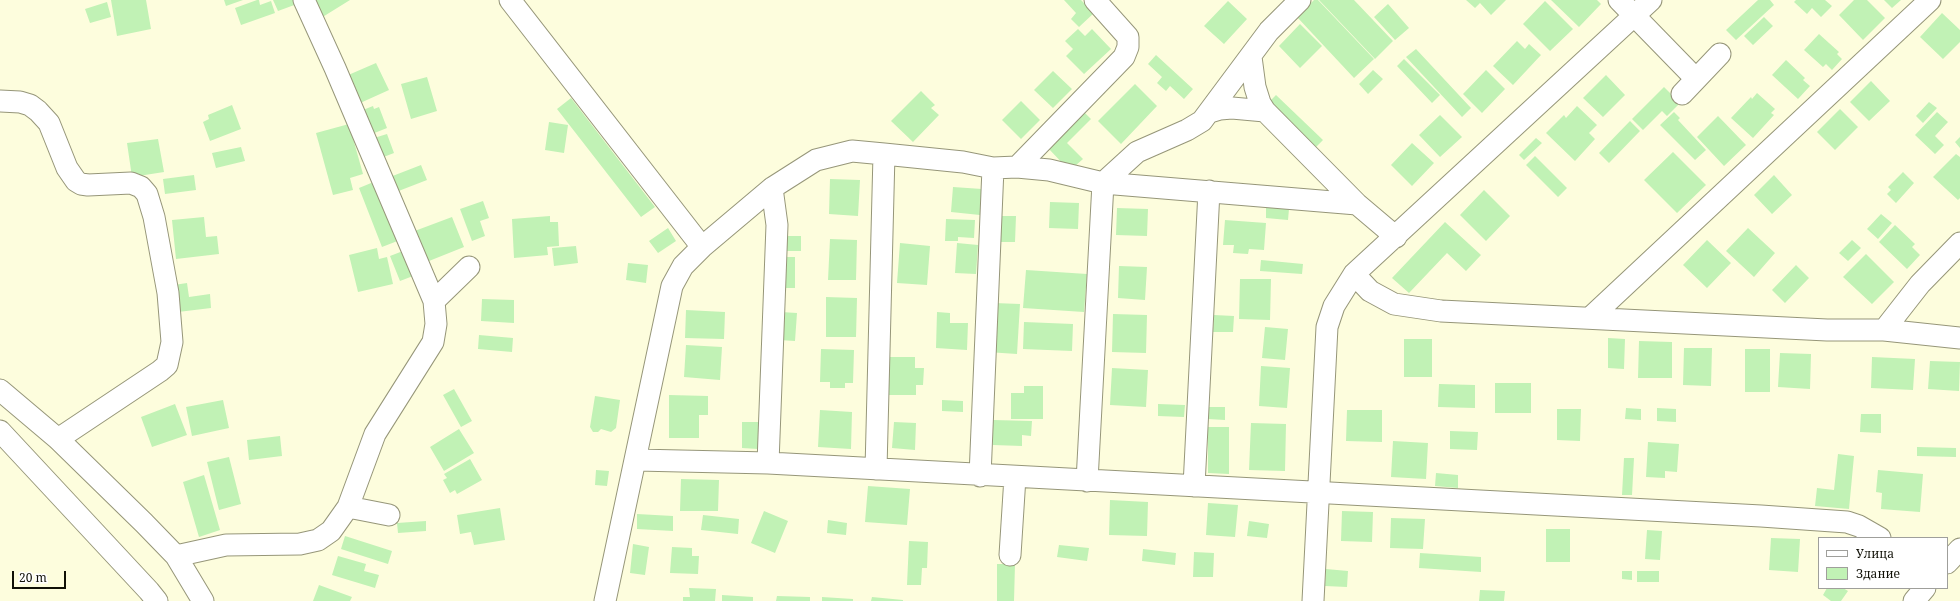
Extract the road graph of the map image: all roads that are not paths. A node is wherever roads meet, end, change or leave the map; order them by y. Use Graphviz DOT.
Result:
graph roads {
  1 [pos="304,0"];
  2 [pos="510,0"];
  3 [pos="1095,0"];
  4 [pos="1300,0"];
  5 [pos="1619,0"];
  6 [pos="1652,0"];
  7 [pos="1930,0"];
  8 [pos="1635,16"];
  9 [pos="1720,54"];
  10 [pos="1251,57"];
  11 [pos="1696,79"];
  12 [pos="1682,94"];
  13 [pos="0,101"];
  14 [pos="1210,112"];
  15 [pos="1264,112"];
  16 [pos="884,154"];
  17 [pos="1017,167"];
  18 [pos="993,168"];
  19 [pos="1103,183"];
  20 [pos="772,188"];
  21 [pos="1208,191"];
  22 [pos="1357,204"];
  23 [pos="1396,237"];
  24 [pos="1960,243"];
  25 [pos="702,247"];
  26 [pos="469,267"];
  27 [pos="1354,274"];
  28 [pos="434,301"];
  29 [pos="1590,318"];
  30 [pos="1884,330"];
  31 [pos="1960,338"];
  32 [pos="0,390"];
  33 [pos="0,431"];
  34 [pos="58,439"];
  35 [pos="637,460"];
  36 [pos="768,463"];
  37 [pos="876,469"];
  38 [pos="980,476"];
  39 [pos="1015,477"];
  40 [pos="1087,480"];
  41 [pos="1194,486"];
  42 [pos="1318,494"];
  43 [pos="348,507"];
  44 [pos="389,515"];
  45 [pos="1878,537"];
  46 [pos="1960,549"];
  47 [pos="1010,555"];
  48 [pos="176,556"];
  49 [pos="1948,562"];
  50 [pos="1924,589"];
  51 [pos="157,601"];
  52 [pos="203,601"];
  53 [pos="605,601"];
  54 [pos="1313,601"];
  55 [pos="1914,601"];
  1 -- 28 [label="street"];
  2 -- 25 [label="street"];
  3 -- 17 [label="street"];
  4 -- 10 [label="street"];
  5 -- 8 [label="street"];
  6 -- 8 [label="street"];
  7 -- 29 [label="street"];
  8 -- 11 [label="street"];
  8 -- 23 [label="street"];
  9 -- 11 [label="street"];
  10 -- 14 [label="street"];
  10 -- 15 [label="street"];
  11 -- 12 [label="street"];
  13 -- 34 [label="street"];
  14 -- 15 [label="street"];
  14 -- 19 [label="street"];
  15 -- 22 [label="street"];
  16 -- 18 [label="street"];
  16 -- 20 [label="street"];
  16 -- 37 [label="street"];
  17 -- 18 [label="street"];
  17 -- 19 [label="street"];
  18 -- 38 [label="street"];
  19 -- 21 [label="street"];
  19 -- 40 [label="street"];
  20 -- 25 [label="street"];
  20 -- 36 [label="street"];
  21 -- 22 [label="street"];
  21 -- 41 [label="street"];
  22 -- 23 [label="street"];
  23 -- 27 [label="street"];
  24 -- 30 [label="street"];
  25 -- 35 [label="street"];
  26 -- 28 [label="street"];
  27 -- 29 [label="street"];
  27 -- 42 [label="street"];
  28 -- 43 [label="street"];
  29 -- 30 [label="street"];
  30 -- 31 [label="street"];
  32 -- 34 [label="street"];
  33 -- 51 [label="street"];
  34 -- 48 [label="street"];
  35 -- 36 [label="street"];
  35 -- 53 [label="street"];
  36 -- 37 [label="street"];
  37 -- 38 [label="street"];
  38 -- 39 [label="street"];
  39 -- 40 [label="street"];
  39 -- 47 [label="street"];
  40 -- 41 [label="street"];
  41 -- 42 [label="street"];
  42 -- 45 [label="street"];
  42 -- 54 [label="street"];
  43 -- 44 [label="street"];
  43 -- 48 [label="street"];
  46 -- 49 [label="street"];
  48 -- 52 [label="street"];
  50 -- 55 [label="street"];
}
